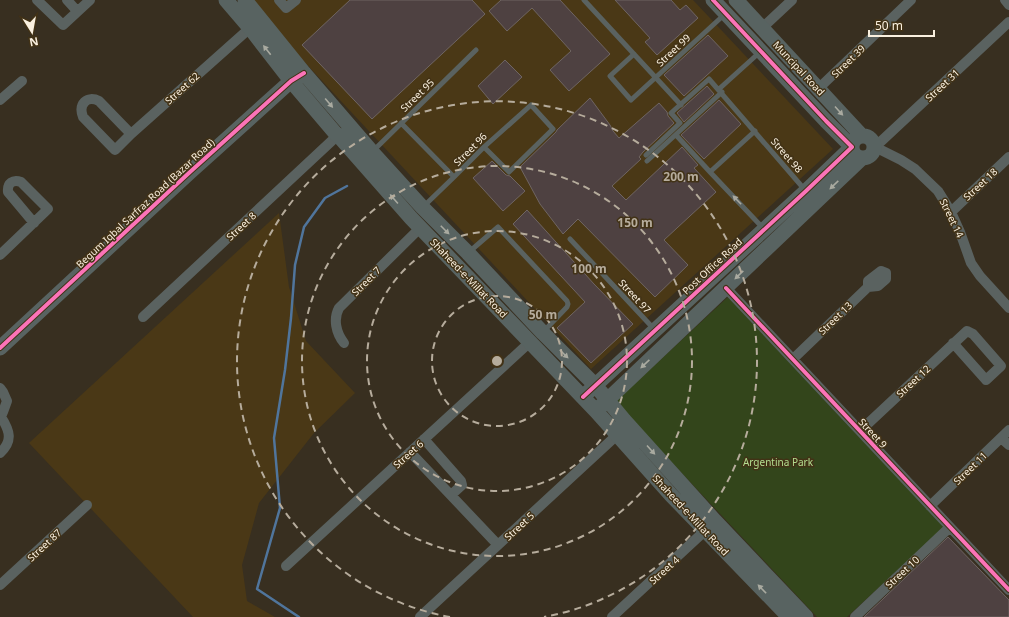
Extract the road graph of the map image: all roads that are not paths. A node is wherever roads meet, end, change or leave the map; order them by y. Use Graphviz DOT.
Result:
graph roads {
  1 [pos="37,0"];
  2 [pos="67,0"];
  3 [pos="90,0"];
  4 [pos="226,0"];
  5 [pos="245,0"];
  6 [pos="279,0"];
  7 [pos="296,0"];
  8 [pos="584,0"];
  9 [pos="713,0"];
  10 [pos="736,0"];
  11 [pos="792,0"];
  12 [pos="911,0"];
  13 [pos="1005,0"];
  14 [pos="1009,4"];
  15 [pos="77,11"];
  16 [pos="726,14"];
  17 [pos="1009,22"];
  18 [pos="250,28"];
  19 [pos="762,28"];
  20 [pos="476,50"];
  21 [pos="760,52"];
  22 [pos="634,54"];
  23 [pos="304,73"];
  24 [pos="656,78"];
  25 [pos="22,81"];
  26 [pos="291,81"];
  27 [pos="819,88"];
  28 [pos="720,91"];
  29 [pos="0,100"];
  30 [pos="681,105"];
  31 [pos="401,123"];
  32 [pos="755,131"];
  33 [pos="837,132"];
  34 [pos="131,134"];
  35 [pos="338,135"];
  36 [pos="676,135"];
  37 [pos="857,141"];
  38 [pos="484,147"];
  39 [pos="875,148"];
  40 [pos="372,152"];
  41 [pos="646,155"];
  42 [pos="1009,157"];
  43 [pos="862,158"];
  44 [pos="838,160"];
  45 [pos="647,161"];
  46 [pos="710,172"];
  47 [pos="454,177"];
  48 [pos="806,190"];
  49 [pos="422,207"];
  50 [pos="950,212"];
  51 [pos="34,223"];
  52 [pos="416,223"];
  53 [pos="764,228"];
  54 [pos="570,239"];
  55 [pos="468,253"];
  56 [pos="0,255"];
  57 [pos="874,276"];
  58 [pos="726,288"];
  59 [pos="1007,302"];
  60 [pos="143,317"];
  61 [pos="655,330"];
  62 [pos="543,333"];
  63 [pos="530,342"];
  64 [pos="344,343"];
  65 [pos="667,343"];
  66 [pos="953,344"];
  67 [pos="0,348"];
  68 [pos="793,359"];
  69 [pos="595,385"];
  70 [pos="0,388"];
  71 [pos="583,397"];
  72 [pos="608,399"];
  73 [pos="596,411"];
  74 [pos="1009,430"];
  75 [pos="860,431"];
  76 [pos="617,435"];
  77 [pos="1001,438"];
  78 [pos="424,439"];
  79 [pos="1009,445"];
  80 [pos="0,452"];
  81 [pos="410,452"];
  82 [pos="451,495"];
  83 [pos="87,505"];
  84 [pos="930,506"];
  85 [pos="710,526"];
  86 [pos="950,527"];
  87 [pos="498,545"];
  88 [pos="286,566"];
  89 [pos="0,585"];
  90 [pos="1009,590"];
  91 [pos="420,617"];
  92 [pos="612,617"];
  93 [pos="789,617"];
  94 [pos="806,617"];
  95 [pos="855,617"];
  1 -- 15 [label="street"];
  2 -- 15 [label="street"];
  3 -- 15 [label="street"];
  4 -- 18 [label="main road, Shaheed-e-Millat Road"];
  5 -- 23 [label="main road, Shaheed-e-Millat Road"];
  6 -- 7 [label="street"];
  8 -- 22 [label="lane"];
  9 -- 16 [label="main road"];
  10 -- 19 [label="main road, Muncipal Road"];
  11 -- 19 [label="street"];
  12 -- 27 [label="street, Street 39"];
  13 -- 14 [label="street"];
  16 -- 21 [label="main road"];
  16 -- 24 [label="lane, Street 99"];
  17 -- 39 [label="street, Street 31"];
  26 -- 18 [label="main road, Shaheed-e-Millat Road, one-way"];
  18 -- 34 [label="street, Street 62"];
  19 -- 27 [label="main road, Muncipal Road"];
  20 -- 31 [label="lane, Street 95"];
  21 -- 28 [label="lane"];
  21 -- 33 [label="main road"];
  22 -- 24 [label="lane"];
  22 -- 24 [label="lane, Street 99"];
  23 -- 26 [label="main road, Begum Iqbal Sarfraz Road (Bazar Road)"];
  23 -- 40 [label="main road, Shaheed-e-Millat Road, one-way"];
  24 -- 30 [label="lane"];
  25 -- 29 [label="street"];
  26 -- 35 [label="main road, Shaheed-e-Millat Road"];
  26 -- 67 [label="main road, Begum Iqbal Sarfraz Road (Bazar Road)"];
  27 -- 37 [label="main road, Muncipal Road, one-way"];
  28 -- 30 [label="lane, Street 98"];
  28 -- 32 [label="lane, Street 98"];
  28 -- 36 [label="lane"];
  30 -- 41 [label="lane"];
  31 -- 40 [label="lane, Street 95"];
  31 -- 47 [label="lane"];
  32 -- 46 [label="lane"];
  32 -- 48 [label="lane, Street 98"];
  33 -- 37 [label="main road"];
  33 -- 44 [label="main road"];
  34 -- 34 [label="street, Street 62"];
  52 -- 35 [label="main road, Shaheed-e-Millat Road, one-way"];
  35 -- 60 [label="street, Street 8"];
  36 -- 45 [label="lane"];
  36 -- 46 [label="lane"];
  37 -- 39 [label="main road"];
  37 -- 43 [label="main road"];
  37 -- 44 [label="main road, Post Office Road"];
  38 -- 38 [label="lane, Street 96"];
  38 -- 47 [label="lane, Street 96"];
  39 -- 43 [label="main road"];
  39 -- 50 [label="street, Street 14"];
  40 -- 49 [label="main road, Shaheed-e-Millat Road"];
  42 -- 50 [label="street, Street 18"];
  43 -- 58 [label="main road, one-way"];
  44 -- 48 [label="main road, Post Office Road"];
  53 -- 46 [label="lane, one-way"];
  47 -- 49 [label="lane, Street 96"];
  48 -- 53 [label="main road, Post Office Road"];
  49 -- 52 [label="main road"];
  49 -- 55 [label="main road, Shaheed-e-Millat Road, one-way"];
  50 -- 59 [label="street, Street 14"];
  51 -- 56 [label="street"];
  52 -- 63 [label="main road, Shaheed-e-Millat Road"];
  52 -- 64 [label="street, Street 7"];
  53 -- 61 [label="main road, Post Office Road"];
  54 -- 61 [label="lane, Street 97"];
  55 -- 62 [label="main road, Shaheed-e-Millat Road"];
  55 -- 62 [label="lane"];
  57 -- 68 [label="street, Street 13"];
  58 -- 65 [label="main road"];
  58 -- 68 [label="street, Street 9"];
  61 -- 65 [label="main road"];
  61 -- 69 [label="main road, Post Office Road"];
  62 -- 69 [label="main road, Shaheed-e-Millat Road, one-way"];
  63 -- 71 [label="main road, Shaheed-e-Millat Road"];
  63 -- 78 [label="street, Street 6"];
  65 -- 72 [label="main road, one-way"];
  66 -- 66 [label="street, Street 12"];
  66 -- 75 [label="street, Street 12"];
  68 -- 75 [label="street, Street 9"];
  69 -- 71 [label="main road, Post Office Road"];
  69 -- 72 [label="main road, Shaheed-e-Millat Road"];
  70 -- 80 [label="street"];
  71 -- 73 [label="main road, Shaheed-e-Millat Road"];
  72 -- 73 [label="main road"];
  72 -- 85 [label="main road, Shaheed-e-Millat Road, one-way"];
  73 -- 76 [label="main road, Shaheed-e-Millat Road"];
  74 -- 77 [label="street, Street 11"];
  75 -- 84 [label="street, Street 9"];
  76 -- 85 [label="main road, Shaheed-e-Millat Road"];
  76 -- 87 [label="street, Street 5"];
  77 -- 79 [label="street"];
  77 -- 84 [label="street, Street 11"];
  78 -- 81 [label="street, Street 6"];
  78 -- 82 [label="street"];
  81 -- 82 [label="street"];
  81 -- 88 [label="street, Street 6"];
  82 -- 87 [label="street"];
  83 -- 89 [label="street, Street 87"];
  84 -- 86 [label="street, Street 9"];
  85 -- 92 [label="street, Street 4"];
  93 -- 85 [label="main road, Shaheed-e-Millat Road, one-way"];
  85 -- 94 [label="main road, Shaheed-e-Millat Road"];
  86 -- 90 [label="street, Street 9"];
  86 -- 95 [label="street, Street 10"];
  87 -- 91 [label="street, Street 5"];
}
